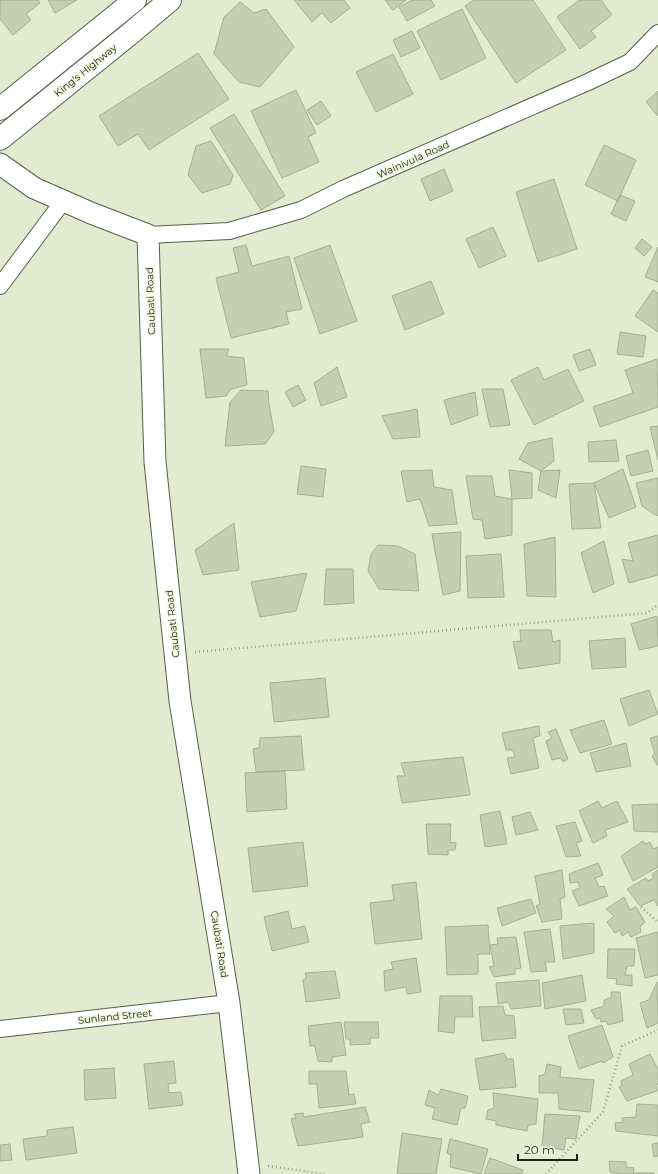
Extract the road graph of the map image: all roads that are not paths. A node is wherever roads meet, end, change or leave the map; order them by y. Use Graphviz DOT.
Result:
graph roads {
  1 [pos="135,0"];
  2 [pos="170,0"];
  3 [pos="658,33"];
  4 [pos="0,109"];
  5 [pos="0,139"];
  6 [pos="0,164"];
  7 [pos="64,200"];
  8 [pos="148,235"];
  9 [pos="0,286"];
  10 [pos="229,1003"];
  11 [pos="0,1029"];
  12 [pos="249,1168"];
  1 -- 4 [label="highway"];
  2 -- 5 [label="highway, King's Highway"];
  3 -- 8 [label="street, Wainivula Road"];
  6 -- 7 [label="street"];
  7 -- 8 [label="street"];
  7 -- 9 [label="street"];
  8 -- 10 [label="street, Caubati Road"];
  10 -- 11 [label="street, Sunland Street"];
  10 -- 12 [label="street, Caubati Road"];
}
